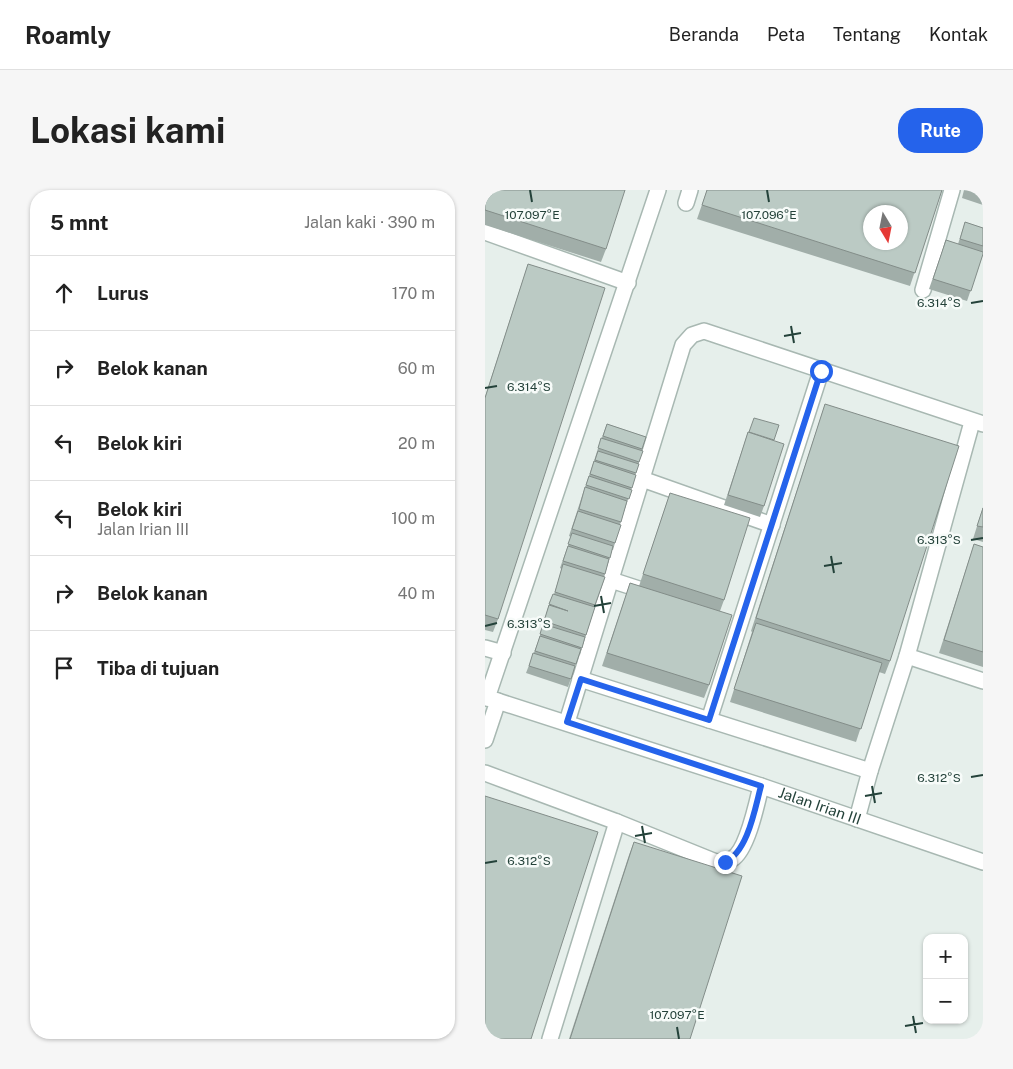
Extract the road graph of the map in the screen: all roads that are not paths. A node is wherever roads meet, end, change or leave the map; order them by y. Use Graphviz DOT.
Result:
graph roads {
  1 [pos="658,190"];
  2 [pos="952,190"];
  3 [pos="485,232"];
  4 [pos="628,284"];
  5 [pos="923,290"];
  6 [pos="821,371"];
  7 [pos="978,423"];
  8 [pos="642,478"];
  9 [pos="772,525"];
  10 [pos="611,580"];
  11 [pos="667,598"];
  12 [pos="722,615"];
  13 [pos="741,621"];
  14 [pos="485,648"];
  15 [pos="503,653"];
  16 [pos="907,656"];
  17 [pos="581,679"];
  18 [pos="983,681"];
  19 [pos="490,698"];
  20 [pos="709,720"];
  21 [pos="567,722"];
  22 [pos="485,740"];
  23 [pos="869,770"];
  24 [pos="485,773"];
  25 [pos="761,786"];
  26 [pos="857,820"];
  27 [pos="617,822"];
  28 [pos="983,862"];
  29 [pos="550,1039"];
  1 -- 4 [label="lane"];
  2 -- 5 [label="lane"];
  3 -- 4 [label="lane"];
  4 -- 15 [label="lane"];
  6 -- 7 [label="lane"];
  6 -- 8 [label="lane"];
  6 -- 9 [label="lane"];
  7 -- 16 [label="lane"];
  8 -- 9 [label="lane"];
  8 -- 10 [label="lane"];
  9 -- 13 [label="lane"];
  10 -- 11 [label="lane"];
  10 -- 17 [label="lane"];
  12 -- 13 [label="lane"];
  13 -- 20 [label="lane"];
  14 -- 15 [label="lane"];
  15 -- 19 [label="lane"];
  16 -- 18 [label="lane"];
  16 -- 23 [label="lane"];
  17 -- 20 [label="lane"];
  17 -- 21 [label="lane"];
  19 -- 21 [label="lane, Jalan Irian III"];
  19 -- 22 [label="lane"];
  20 -- 23 [label="lane"];
  21 -- 25 [label="lane, Jalan Irian III"];
  23 -- 26 [label="lane"];
  24 -- 27 [label="lane"];
  25 -- 26 [label="lane, Jalan Irian III"];
  25 -- 27 [label="lane"];
  26 -- 28 [label="lane, Jalan Irian III"];
  27 -- 29 [label="lane"];
}
